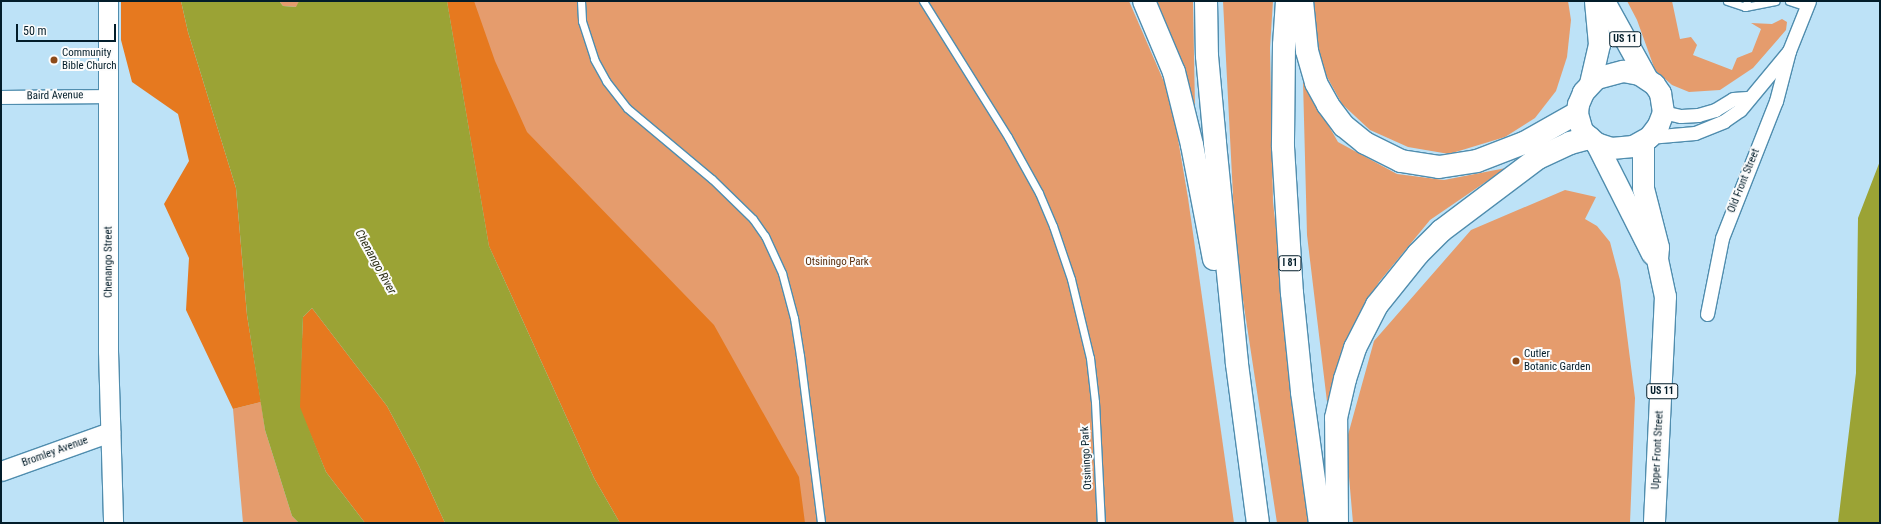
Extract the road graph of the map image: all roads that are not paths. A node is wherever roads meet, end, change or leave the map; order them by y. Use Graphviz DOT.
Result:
graph roads {
  1 [pos="108,1"];
  2 [pos="581,1"];
  3 [pos="923,1"];
  4 [pos="1144,1"];
  5 [pos="1206,1"];
  6 [pos="1288,1"];
  7 [pos="1302,1"];
  8 [pos="1595,1"];
  9 [pos="1604,1"];
  10 [pos="1727,1"];
  11 [pos="1775,1"];
  12 [pos="1789,1"];
  13 [pos="1746,4"];
  14 [pos="1808,4"];
  15 [pos="1789,51"];
  16 [pos="1646,77"];
  17 [pos="1590,83"];
  18 [pos="108,96"];
  19 [pos="1,97"];
  20 [pos="1747,98"];
  21 [pos="1663,112"];
  22 [pos="1577,113"];
  23 [pos="1646,139"];
  24 [pos="1592,141"];
  25 [pos="1657,259"];
  26 [pos="1707,314"];
  27 [pos="1237,364"];
  28 [pos="110,432"];
  29 [pos="1,471"];
  30 [pos="113,523"];
  31 [pos="821,523"];
  32 [pos="1102,523"];
  33 [pos="1258,523"];
  34 [pos="1320,523"];
  35 [pos="1337,523"];
  36 [pos="1654,523"];
  1 -- 18 [label="street, Chenango Street"];
  2 -- 31 [label="lane"];
  3 -- 32 [label="lane, Otsiningo Park"];
  4 -- 27 [label="highway"];
  5 -- 27 [label="highway"];
  6 -- 34 [label="highway, I 81"];
  7 -- 22 [label="highway"];
  8 -- 17 [label="main road, US 11"];
  9 -- 16 [label="main road, US 11"];
  10 -- 13 [label="lane"];
  11 -- 13 [label="lane"];
  12 -- 14 [label="lane"];
  14 -- 15 [label="street, Old Front Street"];
  15 -- 20 [label="street, Old Front Street"];
  15 -- 26 [label="street, Old Front Street"];
  16 -- 17 [label="main road"];
  16 -- 21 [label="main road, US 11"];
  17 -- 22 [label="main road, US 11"];
  18 -- 19 [label="street, Baird Avenue"];
  18 -- 28 [label="street, Chenango Street"];
  20 -- 21 [label="street"];
  20 -- 23 [label="street, Old Front Street"];
  21 -- 23 [label="main road"];
  22 -- 24 [label="main road, Upper Front Street / US 11"];
  23 -- 24 [label="main road"];
  23 -- 25 [label="main road, Upper Front Street / US 11"];
  24 -- 25 [label="main road, Upper Front Street / US 11"];
  24 -- 35 [label="highway"];
  25 -- 36 [label="main road, Upper Front Street / US 11"];
  27 -- 33 [label="highway"];
  28 -- 29 [label="street, Bromley Avenue"];
  28 -- 30 [label="street, Chenango Street"];
}
